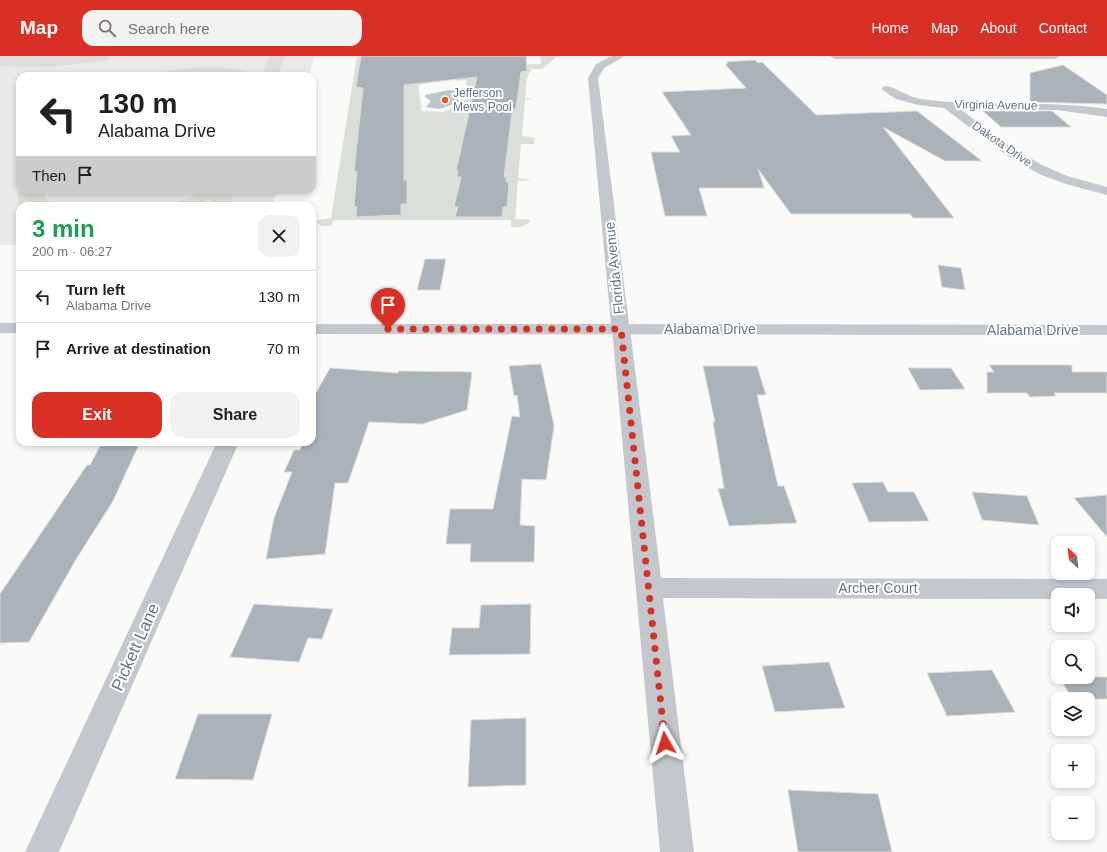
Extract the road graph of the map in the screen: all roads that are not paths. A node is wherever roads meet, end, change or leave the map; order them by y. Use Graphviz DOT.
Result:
graph roads {
  1 [pos="620,56"];
  2 [pos="835,56"];
  3 [pos="1004,56"];
  4 [pos="1056,56"];
  5 [pos="887,89"];
  6 [pos="947,105"];
  7 [pos="1107,113"];
  8 [pos="1107,191"];
  9 [pos="0,328"];
  10 [pos="16,328"];
  11 [pos="316,329"];
  12 [pos="621,329"];
  13 [pos="1107,330"];
  14 [pos="226,446"];
  15 [pos="648,588"];
  16 [pos="1107,589"];
  17 [pos="42,852"];
  18 [pos="676,852"];
  1 -- 12 [label="street, Florida Avenue"];
  2 -- 3 [label="street"];
  3 -- 4 [label="street"];
  5 -- 6 [label="street, Virginia Avenue"];
  6 -- 7 [label="street, Virginia Avenue"];
  6 -- 8 [label="street, Dakota Drive"];
  9 -- 10 [label="street"];
  11 -- 12 [label="street, Alabama Drive"];
  12 -- 13 [label="street, Alabama Drive"];
  12 -- 15 [label="street, Florida Avenue"];
  14 -- 17 [label="street, Pickett Lane"];
  15 -- 16 [label="street, Archer Court"];
  15 -- 18 [label="street, Florida Avenue"];
}
